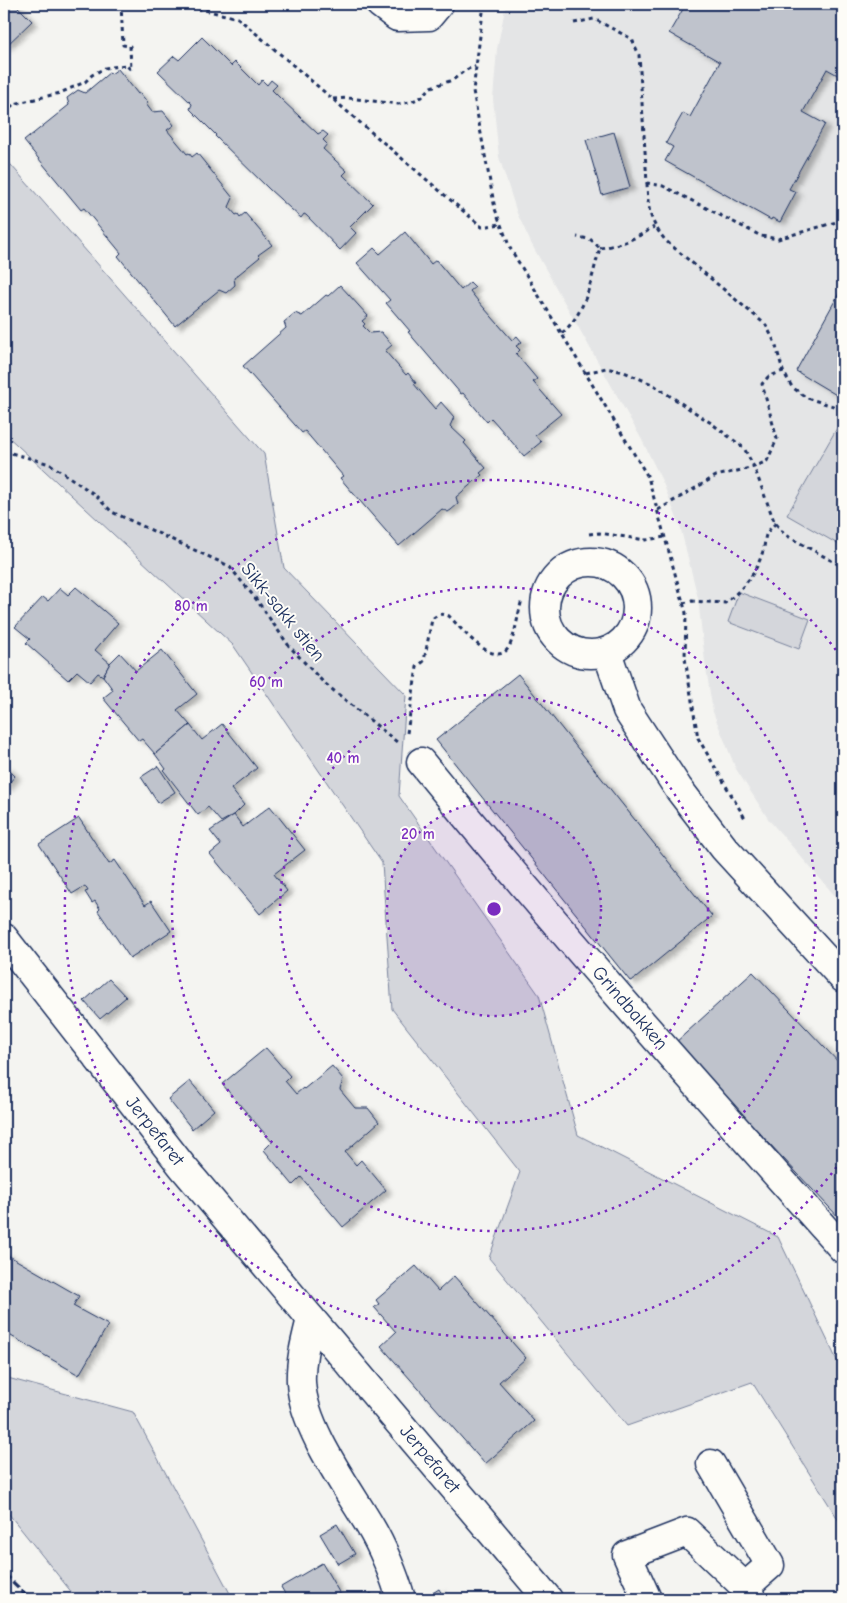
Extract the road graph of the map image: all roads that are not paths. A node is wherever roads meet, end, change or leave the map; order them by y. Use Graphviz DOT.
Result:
graph roads {
  1 [pos="380,4"];
  2 [pos="439,4"];
  3 [pos="607,652"];
  4 [pos="413,755"];
  5 [pos="4,938"];
  6 [pos="843,978"];
  7 [pos="843,1249"];
  8 [pos="311,1319"];
  9 [pos="711,1464"];
  10 [pos="749,1593"];
  11 [pos="401,1599"];
  12 [pos="548,1599"];
  13 [pos="647,1599"];
  1 -- 2 [label="street"];
  3 -- 6 [label="street"];
  4 -- 7 [label="street, Grindbakken"];
  5 -- 8 [label="street, Jerpefaret"];
  8 -- 11 [label="street"];
  8 -- 12 [label="street, Jerpefaret"];
  9 -- 10 [label="street"];
  10 -- 13 [label="street"];
}
